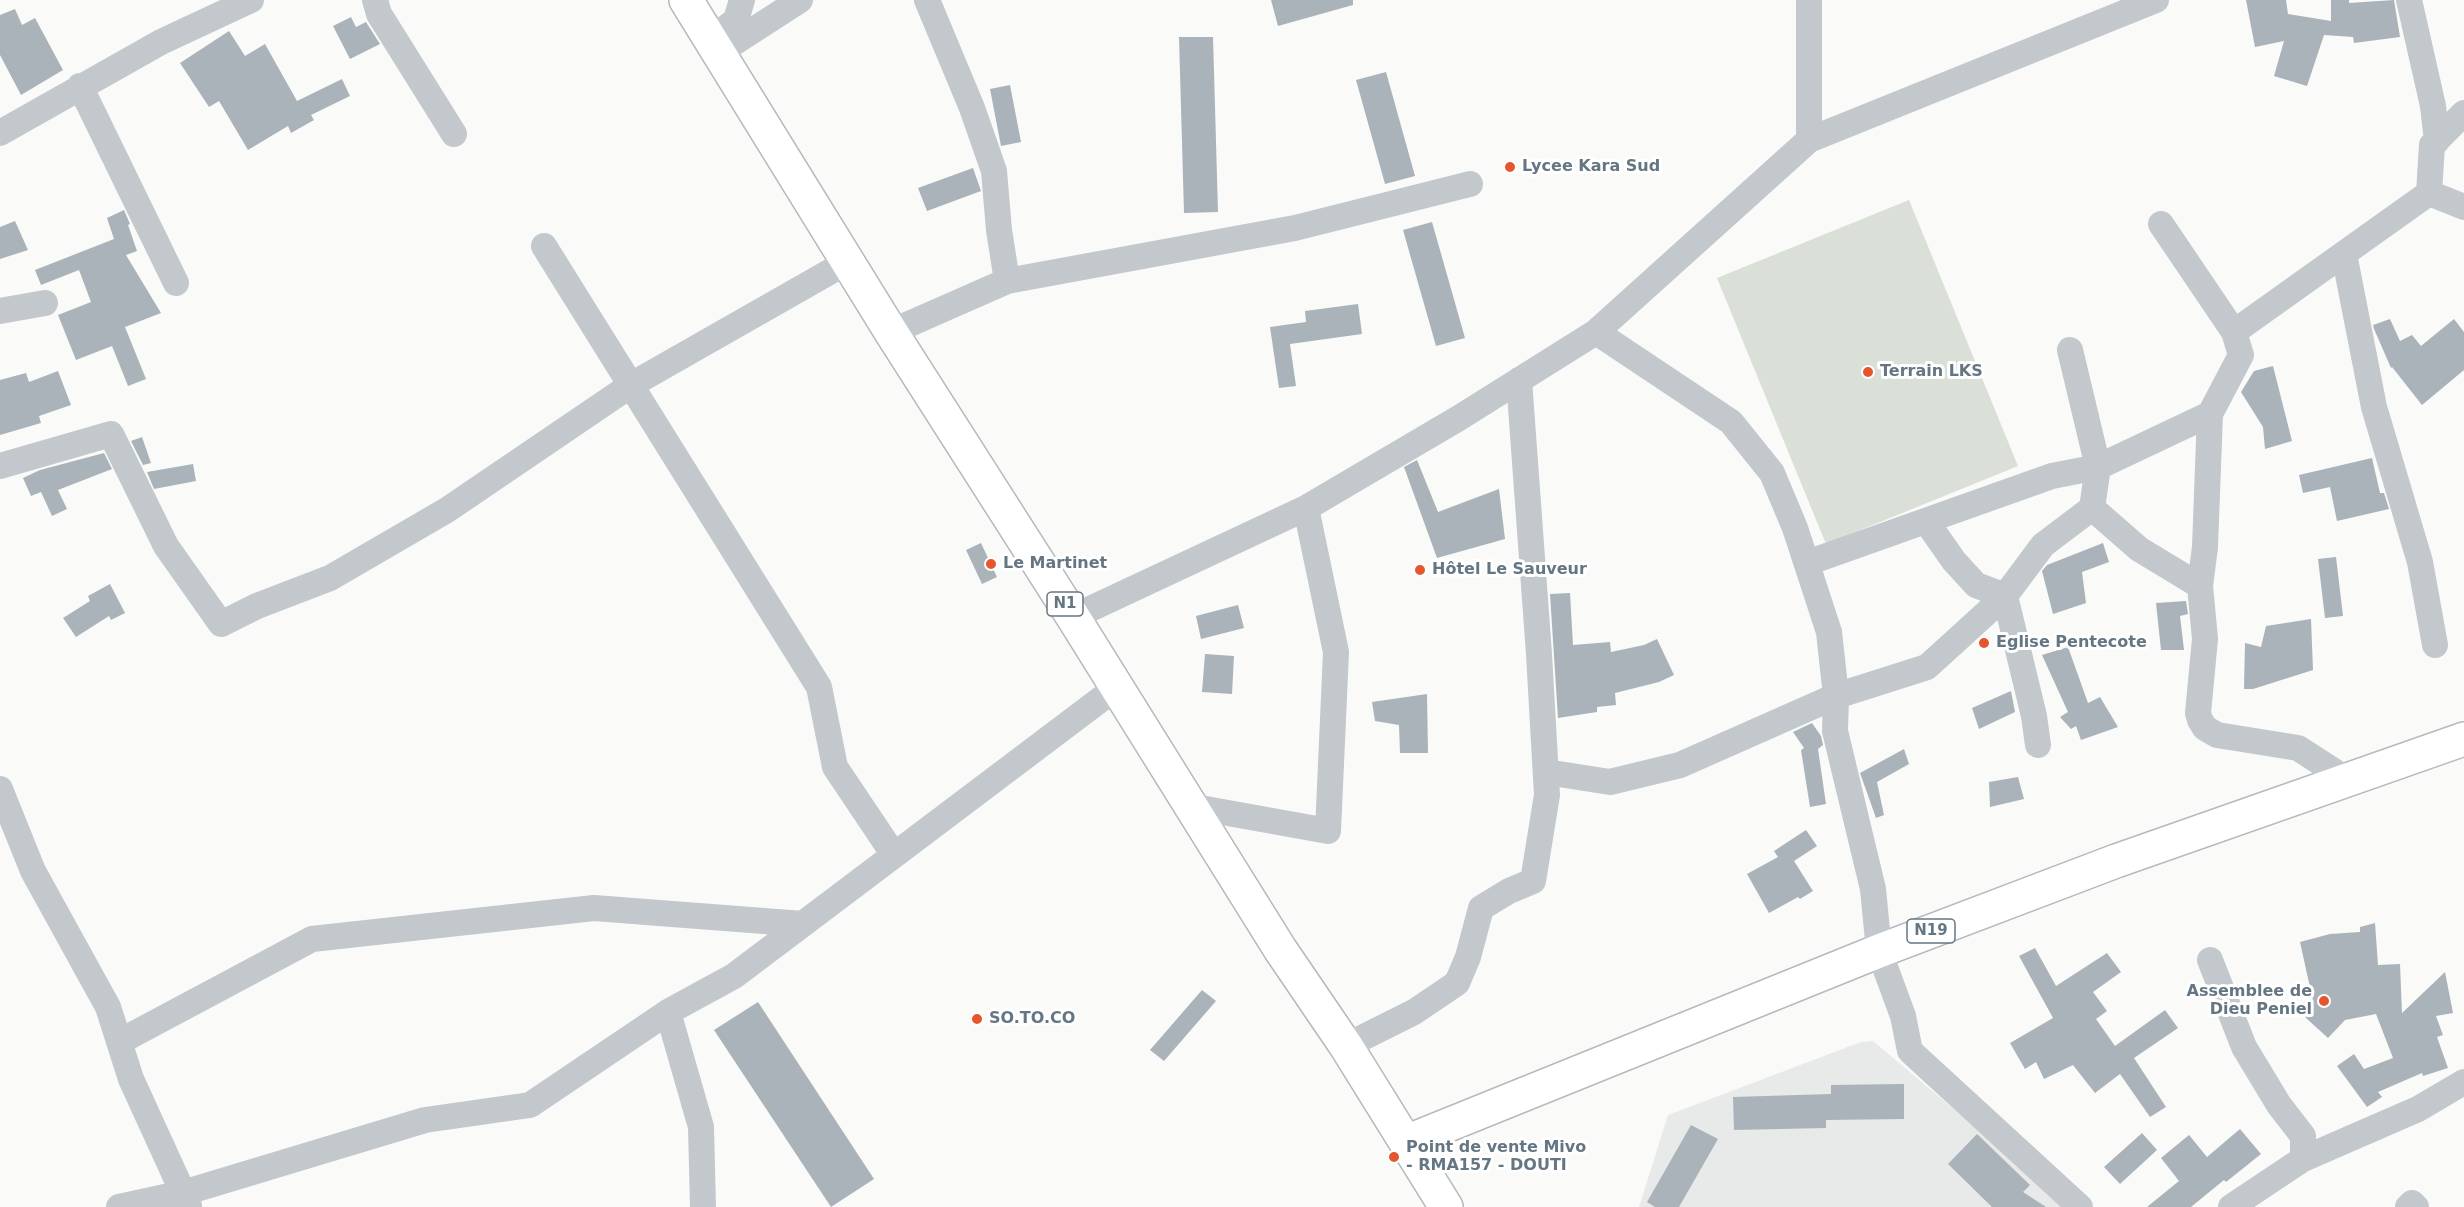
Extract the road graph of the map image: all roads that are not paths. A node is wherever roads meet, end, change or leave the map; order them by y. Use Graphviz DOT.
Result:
graph roads {
  1 [pos="251,0"];
  2 [pos="375,0"];
  3 [pos="686,0"];
  4 [pos="742,0"];
  5 [pos="800,0"];
  6 [pos="927,0"];
  7 [pos="1809,0"];
  8 [pos="2156,0"];
  9 [pos="2409,0"];
  10 [pos="715,46"];
  11 [pos="81,86"];
  12 [pos="2464,113"];
  13 [pos="0,133"];
  14 [pos="454,134"];
  15 [pos="1809,140"];
  16 [pos="2437,141"];
  17 [pos="1470,184"];
  18 [pos="2429,193"];
  19 [pos="2464,207"];
  20 [pos="2161,224"];
  21 [pos="544,246"];
  22 [pos="2344,254"];
  23 [pos="847,262"];
  24 [pos="1007,281"];
  25 [pos="176,283"];
  26 [pos="45,303"];
  27 [pos="0,311"];
  28 [pos="891,332"];
  29 [pos="1596,332"];
  30 [pos="2234,332"];
  31 [pos="2070,350"];
  32 [pos="1519,380"];
  33 [pos="631,385"];
  34 [pos="2210,414"];
  35 [pos="0,466"];
  36 [pos="2098,467"];
  37 [pos="1306,508"];
  38 [pos="2092,508"];
  39 [pos="1926,521"];
  40 [pos="1807,563"];
  41 [pos="2200,586"];
  42 [pos="2005,596"];
  43 [pos="1073,617"];
  44 [pos="2435,645"];
  45 [pos="1116,687"];
  46 [pos="1836,696"];
  47 [pos="2464,740"];
  48 [pos="2038,745"];
  49 [pos="1546,772"];
  50 [pos="2349,781"];
  51 [pos="0,789"];
  52 [pos="1190,806"];
  53 [pos="894,855"];
  54 [pos="803,924"];
  55 [pos="1879,951"];
  56 [pos="2210,960"];
  57 [pos="668,1012"];
  58 [pos="119,1042"];
  59 [pos="1346,1046"];
  60 [pos="2464,1082"];
  61 [pos="1406,1142"];
  62 [pos="2303,1159"];
  63 [pos="186,1200"];
  64 [pos="119,1207"];
  65 [pos="703,1207"];
  66 [pos="1446,1207"];
  67 [pos="2080,1207"];
  68 [pos="2231,1207"];
  69 [pos="2408,1207"];
  70 [pos="2416,1207"];
  1 -- 11 [label="street"];
  2 -- 14 [label="street"];
  3 -- 10 [label="main road, N1"];
  4 -- 10 [label="street"];
  5 -- 10 [label="street"];
  6 -- 24 [label="street"];
  7 -- 15 [label="street"];
  8 -- 15 [label="street"];
  9 -- 16 [label="street"];
  10 -- 23 [label="main road, N1"];
  11 -- 13 [label="street"];
  11 -- 25 [label="street"];
  12 -- 16 [label="street"];
  15 -- 29 [label="street"];
  16 -- 18 [label="street"];
  17 -- 24 [label="street"];
  18 -- 19 [label="street"];
  18 -- 22 [label="street"];
  20 -- 30 [label="street"];
  21 -- 33 [label="street"];
  22 -- 30 [label="street"];
  22 -- 44 [label="street"];
  23 -- 28 [label="main road, N1"];
  23 -- 33 [label="street"];
  24 -- 28 [label="street"];
  26 -- 27 [label="street"];
  28 -- 43 [label="main road, N1"];
  29 -- 32 [label="street"];
  29 -- 40 [label="street"];
  30 -- 34 [label="street"];
  31 -- 36 [label="street"];
  32 -- 37 [label="street"];
  32 -- 49 [label="street"];
  33 -- 35 [label="street"];
  33 -- 53 [label="street"];
  34 -- 36 [label="street"];
  34 -- 41 [label="street"];
  36 -- 38 [label="street"];
  36 -- 39 [label="street"];
  37 -- 43 [label="street"];
  37 -- 52 [label="street"];
  38 -- 41 [label="street"];
  38 -- 42 [label="street"];
  39 -- 40 [label="street"];
  39 -- 42 [label="street"];
  40 -- 46 [label="street"];
  41 -- 50 [label="street"];
  42 -- 46 [label="street"];
  42 -- 48 [label="street"];
  43 -- 45 [label="main road, N1"];
  45 -- 52 [label="main road, N1"];
  45 -- 53 [label="street"];
  46 -- 49 [label="street"];
  46 -- 55 [label="street"];
  47 -- 50 [label="main road, N19"];
  49 -- 59 [label="street"];
  50 -- 55 [label="main road, N19"];
  51 -- 58 [label="street"];
  52 -- 59 [label="main road, N1"];
  53 -- 54 [label="street"];
  54 -- 57 [label="street"];
  54 -- 58 [label="street"];
  55 -- 61 [label="main road, N19"];
  55 -- 67 [label="street"];
  56 -- 62 [label="street"];
  57 -- 63 [label="street"];
  57 -- 65 [label="street"];
  58 -- 63 [label="street"];
  59 -- 61 [label="main road, N1"];
  60 -- 62 [label="street"];
  61 -- 66 [label="main road, N1"];
  62 -- 68 [label="street"];
  63 -- 64 [label="street"];
  69 -- 70 [label="street"];
}
